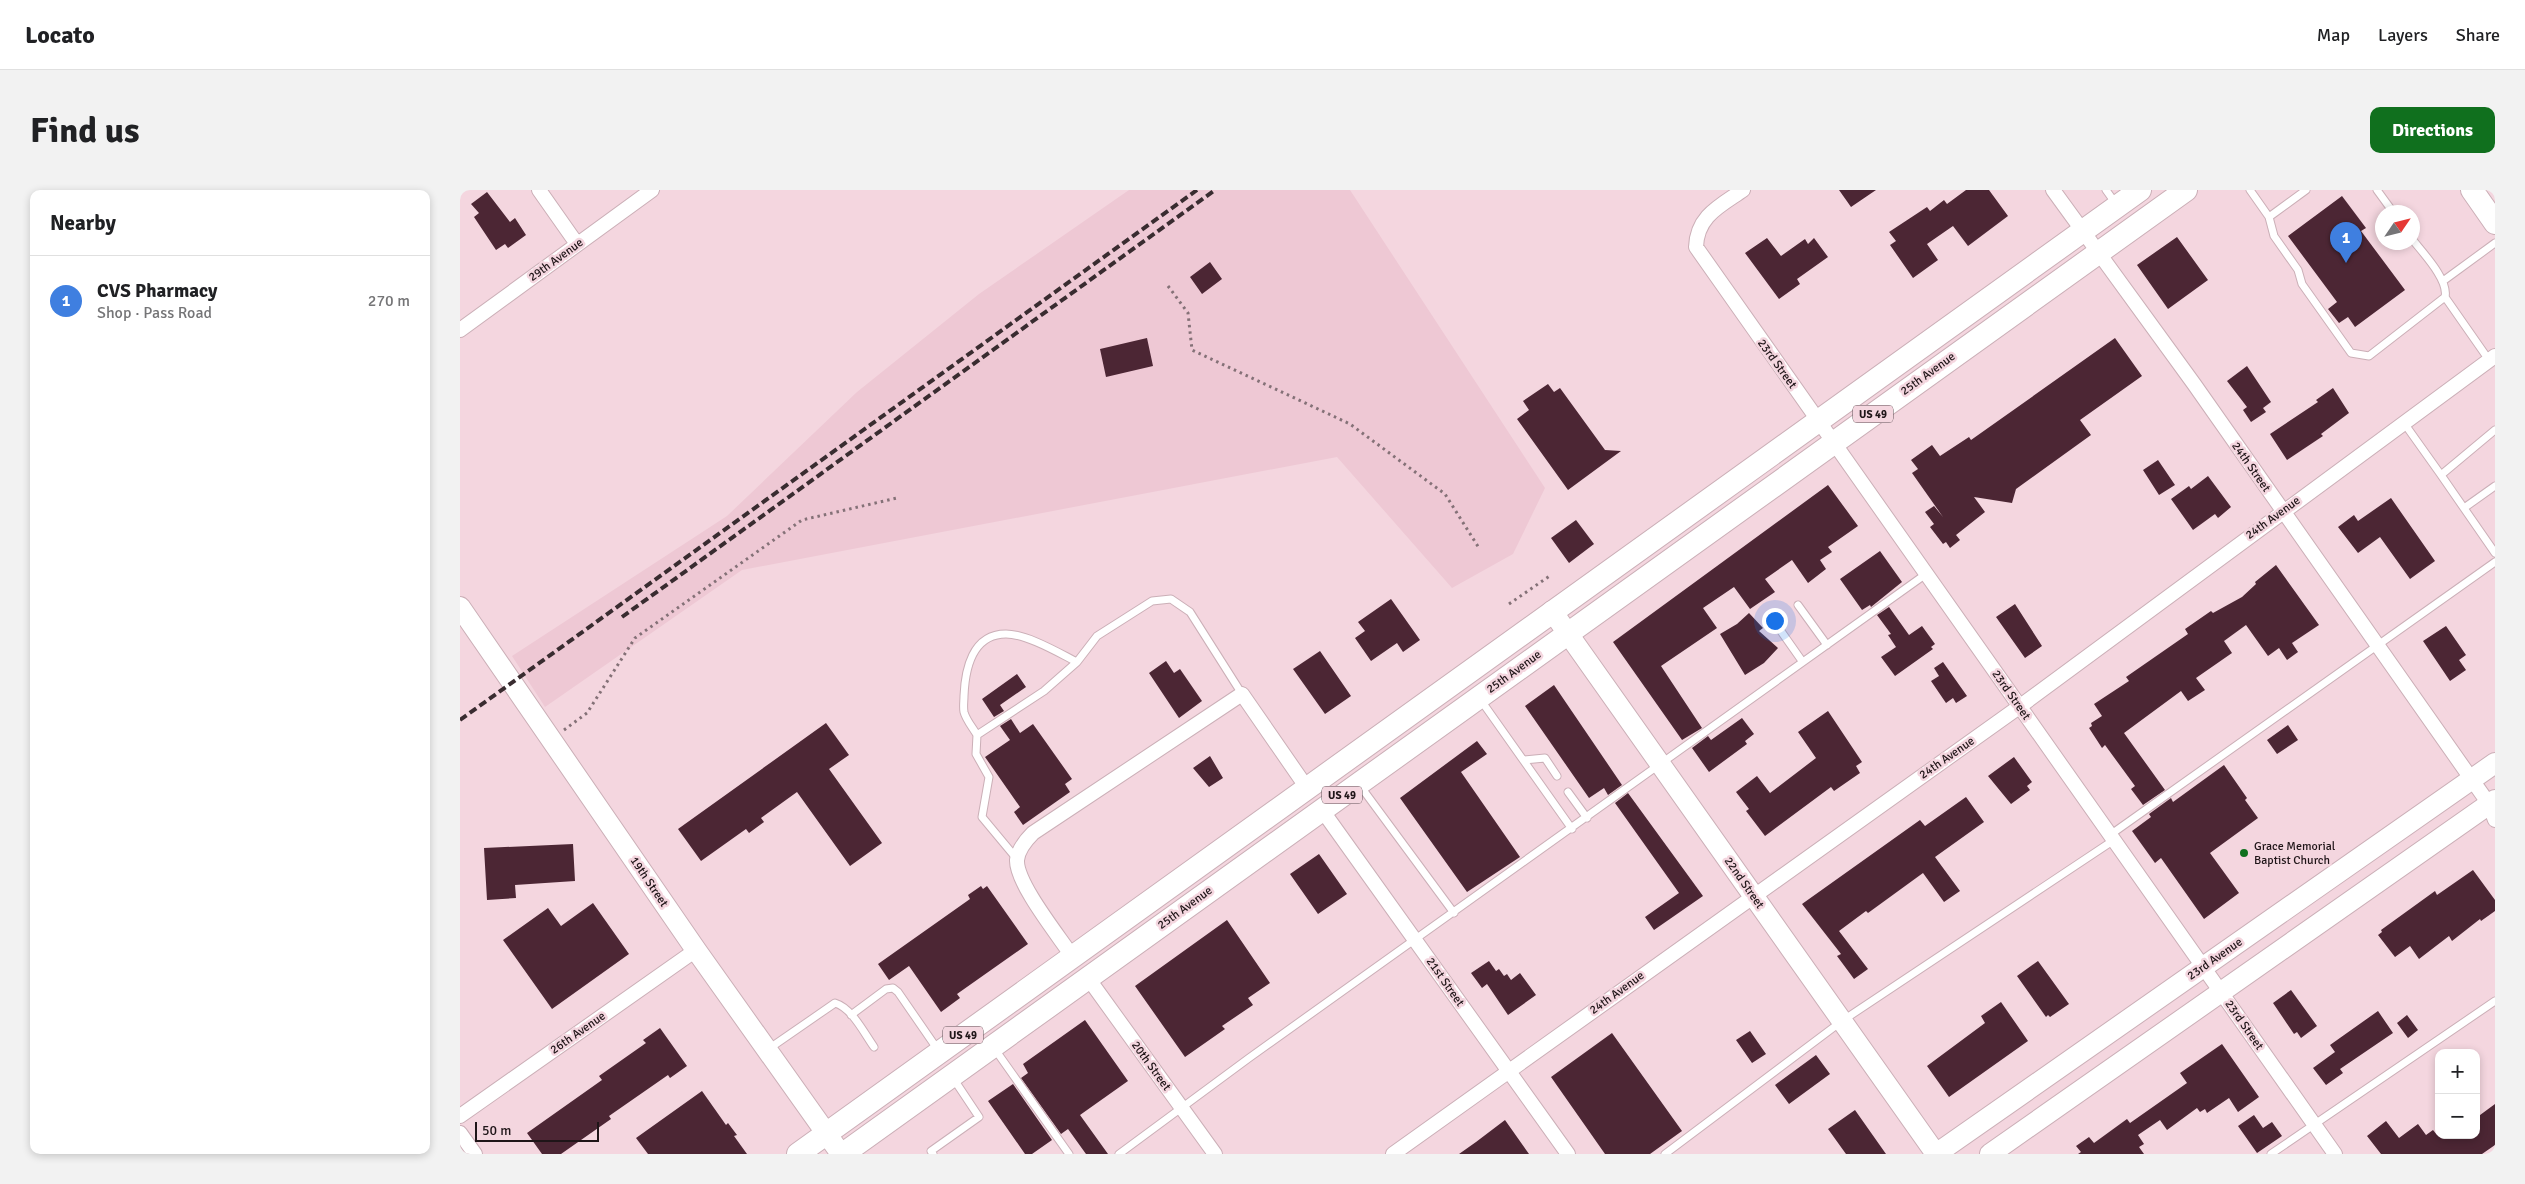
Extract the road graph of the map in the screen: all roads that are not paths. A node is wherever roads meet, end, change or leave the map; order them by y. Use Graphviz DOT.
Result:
graph roads {
  1 [pos="539,190"];
  2 [pos="652,190"];
  3 [pos="1743,190"];
  4 [pos="2053,190"];
  5 [pos="2140,190"];
  6 [pos="2186,190"];
  7 [pos="2250,190"];
  8 [pos="2306,190"];
  9 [pos="2377,190"];
  10 [pos="2472,190"];
  11 [pos="2112,198"];
  12 [pos="2388,205"];
  13 [pos="2269,217"];
  14 [pos="2494,220"];
  15 [pos="2082,231"];
  16 [pos="2495,243"];
  17 [pos="578,244"];
  18 [pos="2420,250"];
  19 [pos="2097,253"];
  20 [pos="2443,281"];
  21 [pos="2445,298"];
  22 [pos="460,330"];
  23 [pos="2492,358"];
  24 [pos="1818,420"];
  25 [pos="2403,423"];
  26 [pos="2495,430"];
  27 [pos="1834,442"];
  28 [pos="2441,475"];
  29 [pos="2495,486"];
  30 [pos="2464,508"];
  31 [pos="2282,511"];
  32 [pos="2495,553"];
  33 [pos="2495,562"];
  34 [pos="1926,574"];
  35 [pos="1798,605"];
  36 [pos="460,607"];
  37 [pos="1552,612"];
  38 [pos="1776,624"];
  39 [pos="1568,633"];
  40 [pos="1827,645"];
  41 [pos="2378,647"];
  42 [pos="1802,661"];
  43 [pos="1077,662"];
  44 [pos="1242,694"];
  45 [pos="1479,697"];
  46 [pos="2019,707"];
  47 [pos="977,735"];
  48 [pos="1524,760"];
  49 [pos="2495,763"];
  50 [pos="1661,765"];
  51 [pos="1557,776"];
  52 [pos="2471,780"];
  53 [pos="1359,783"];
  54 [pos="1308,788"];
  55 [pos="1568,792"];
  56 [pos="2493,808"];
  57 [pos="1322,810"];
  58 [pos="1587,818"];
  59 [pos="1572,828"];
  60 [pos="2112,838"];
  61 [pos="1017,858"];
  62 [pos="1753,896"];
  63 [pos="1454,913"];
  64 [pos="1416,941"];
  65 [pos="696,950"];
  66 [pos="1072,956"];
  67 [pos="2203,967"];
  68 [pos="1088,978"];
  69 [pos="2221,992"];
  70 [pos="2495,1001"];
  71 [pos="851,1015"];
  72 [pos="1842,1021"];
  73 [pos="993,1046"];
  74 [pos="874,1047"];
  75 [pos="767,1050"];
  76 [pos="940,1052"];
  77 [pos="1508,1071"];
  78 [pos="951,1076"];
  79 [pos="1182,1108"];
  80 [pos="460,1116"];
  81 [pos="2314,1125"];
  82 [pos="460,1133"];
  83 [pos="826,1134"];
  84 [pos="474,1154"];
  85 [pos="798,1154"];
  86 [pos="842,1154"];
  87 [pos="933,1154"];
  88 [pos="1069,1154"];
  89 [pos="1119,1154"];
  90 [pos="1215,1154"];
  91 [pos="1393,1154"];
  92 [pos="1568,1154"];
  93 [pos="1665,1154"];
  94 [pos="1936,1154"];
  95 [pos="1990,1154"];
  96 [pos="2271,1154"];
  97 [pos="2335,1154"];
  1 -- 17 [label="street"];
  2 -- 17 [label="street, 29th Avenue"];
  3 -- 24 [label="street, 23rd Street"];
  4 -- 15 [label="street, 24th Street"];
  5 -- 11 [label="main road, US 49"];
  6 -- 19 [label="main road, 25th Avenue / US 49"];
  7 -- 13 [label="lane"];
  8 -- 13 [label="lane"];
  9 -- 12 [label="lane"];
  10 -- 14 [label="main road"];
  11 -- 15 [label="main road, US 49"];
  13 -- 21 [label="lane"];
  15 -- 19 [label="street, 24th Street"];
  15 -- 24 [label="main road, US 49"];
  16 -- 20 [label="lane"];
  17 -- 22 [label="street, 29th Avenue"];
  18 -- 20 [label="lane"];
  19 -- 27 [label="main road, 25th Avenue / US 49"];
  19 -- 31 [label="street, 24th Street"];
  20 -- 21 [label="lane"];
  21 -- 23 [label="lane"];
  23 -- 25 [label="street, 24th Avenue"];
  24 -- 27 [label="street, 23rd Street"];
  24 -- 37 [label="main road, US 49"];
  25 -- 28 [label="lane"];
  25 -- 31 [label="street, 24th Avenue"];
  26 -- 28 [label="lane"];
  27 -- 34 [label="street, 23rd Street"];
  27 -- 39 [label="main road, 25th Avenue / US 49"];
  28 -- 30 [label="lane"];
  29 -- 30 [label="lane"];
  30 -- 32 [label="lane"];
  31 -- 41 [label="street, 24th Street"];
  31 -- 46 [label="street, 24th Avenue"];
  33 -- 41 [label="lane"];
  34 -- 40 [label="lane"];
  34 -- 46 [label="street, 23rd Street"];
  35 -- 40 [label="lane"];
  36 -- 65 [label="street, 19th Street"];
  37 -- 39 [label="street, 22nd Street"];
  37 -- 54 [label="main road, US 49"];
  38 -- 42 [label="lane"];
  39 -- 45 [label="main road, 25th Avenue / US 49"];
  39 -- 50 [label="street, 22nd Street"];
  40 -- 42 [label="lane"];
  41 -- 52 [label="street, 24th Street"];
  41 -- 60 [label="lane"];
  42 -- 50 [label="lane"];
  43 -- 44 [label="lane"];
  43 -- 47 [label="lane"];
  43 -- 47 [label="lane"];
  44 -- 54 [label="street"];
  44 -- 61 [label="street"];
  45 -- 48 [label="lane"];
  45 -- 53 [label="main road, 25th Avenue / US 49"];
  46 -- 60 [label="street, 23rd Street"];
  46 -- 62 [label="street, 24th Avenue"];
  47 -- 61 [label="lane"];
  48 -- 51 [label="lane"];
  48 -- 59 [label="lane"];
  49 -- 52 [label="street, 23rd Avenue"];
  50 -- 58 [label="lane"];
  50 -- 62 [label="street, 22nd Street"];
  52 -- 56 [label="street, 24th Street"];
  52 -- 67 [label="street, 23rd Avenue"];
  53 -- 57 [label="main road, 25th Avenue / US 49"];
  53 -- 63 [label="lane"];
  54 -- 66 [label="main road, US 49"];
  55 -- 58 [label="lane"];
  56 -- 69 [label="street"];
  57 -- 64 [label="street, 21st Street"];
  57 -- 68 [label="main road, 25th Avenue / US 49"];
  58 -- 59 [label="lane"];
  59 -- 63 [label="lane"];
  60 -- 67 [label="street, 23rd Street"];
  60 -- 72 [label="lane"];
  61 -- 66 [label="street"];
  62 -- 72 [label="street, 22nd Street"];
  62 -- 77 [label="street, 24th Avenue"];
  63 -- 64 [label="lane"];
  64 -- 77 [label="street, 21st Street"];
  64 -- 79 [label="lane"];
  65 -- 75 [label="street, 19th Street"];
  65 -- 80 [label="street, 26th Avenue"];
  66 -- 76 [label="main road, US 49"];
  67 -- 69 [label="street, 23rd Street"];
  67 -- 94 [label="street, 23rd Avenue"];
  68 -- 73 [label="main road, 25th Avenue / US 49"];
  68 -- 79 [label="street, 20th Street"];
  69 -- 81 [label="street, 23rd Street"];
  69 -- 95 [label="street"];
  70 -- 81 [label="lane"];
  71 -- 74 [label="lane"];
  71 -- 75 [label="lane"];
  71 -- 76 [label="lane"];
  72 -- 93 [label="lane"];
  72 -- 94 [label="street, 22nd Street"];
  73 -- 78 [label="main road, 25th Avenue / US 49"];
  73 -- 88 [label="lane"];
  75 -- 83 [label="street, 19th Street"];
  76 -- 83 [label="main road, US 49"];
  77 -- 91 [label="street, 24th Avenue"];
  77 -- 92 [label="street, 21st Street"];
  78 -- 86 [label="main road, 25th Avenue / US 49"];
  78 -- 87 [label="lane"];
  79 -- 89 [label="lane"];
  79 -- 90 [label="street, 20th Street"];
  81 -- 96 [label="lane"];
  81 -- 97 [label="street, 23rd Street"];
  82 -- 84 [label="street"];
  83 -- 85 [label="main road, US 49"];
  83 -- 86 [label="street, 19th Street"];
}
